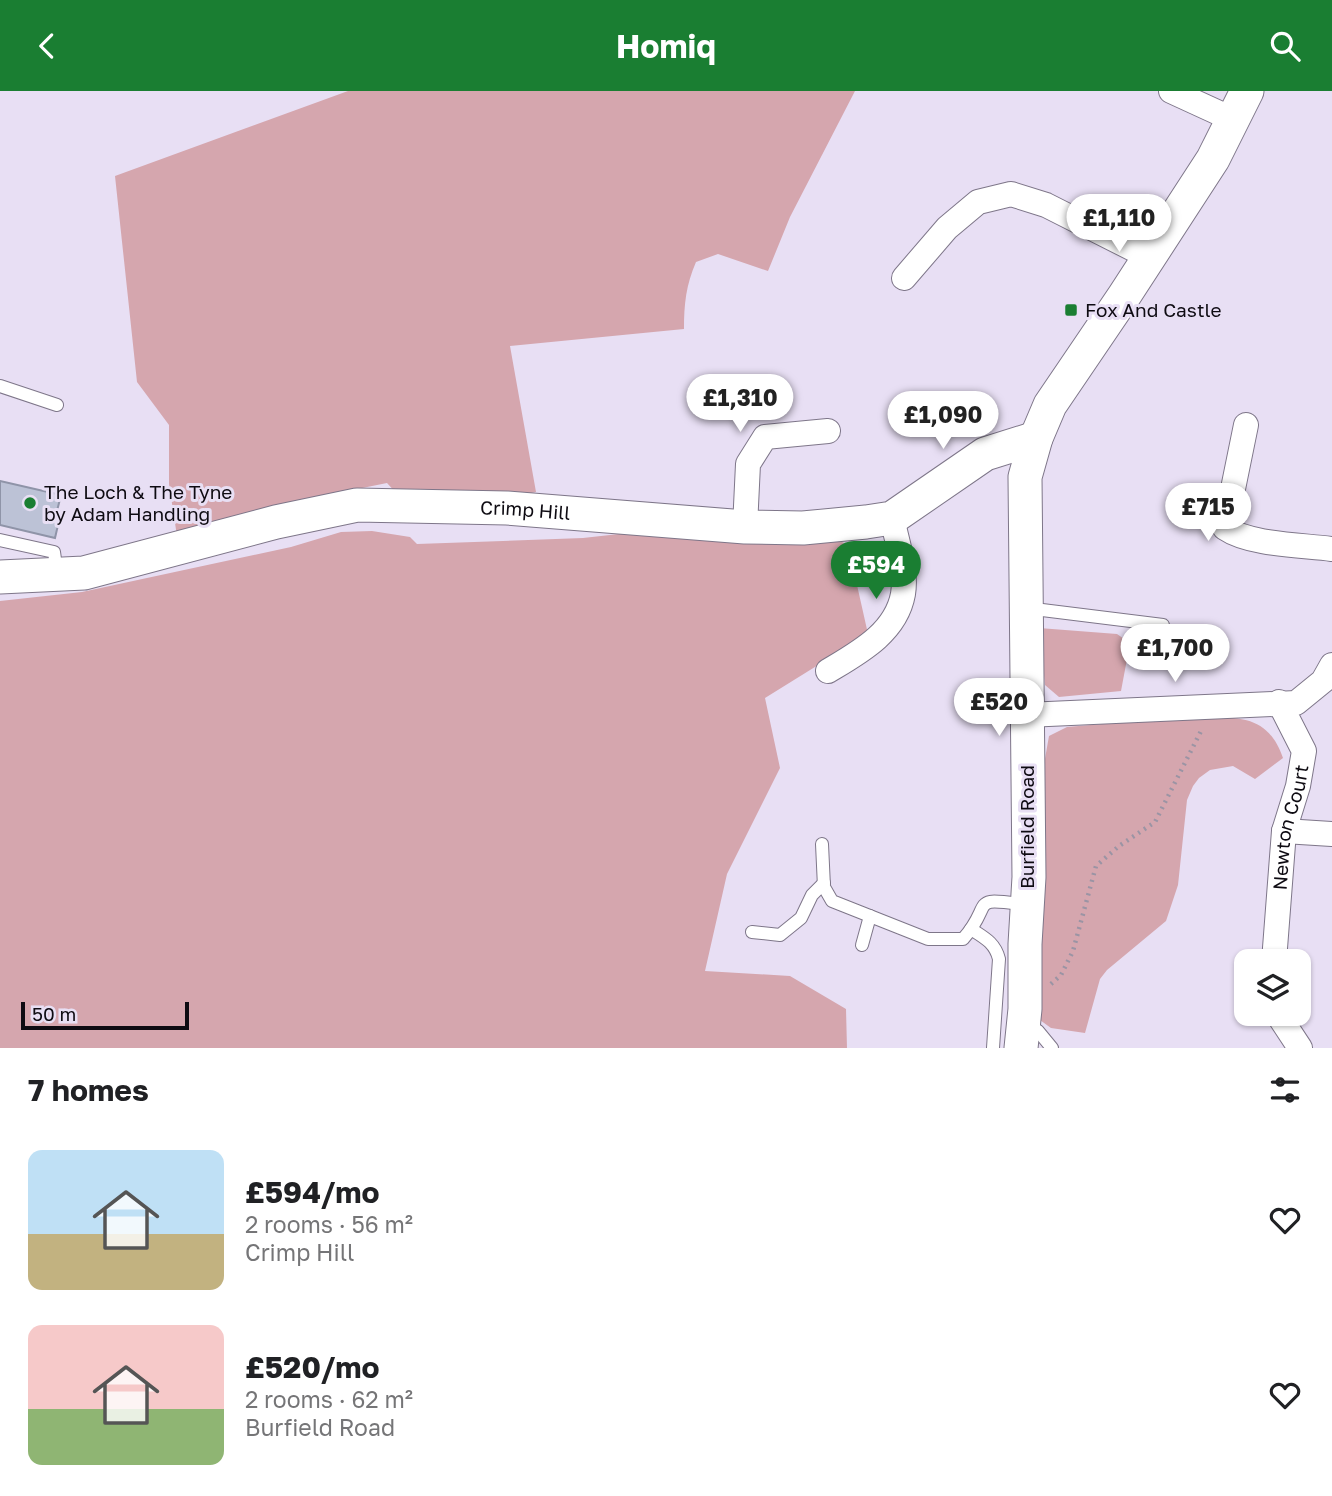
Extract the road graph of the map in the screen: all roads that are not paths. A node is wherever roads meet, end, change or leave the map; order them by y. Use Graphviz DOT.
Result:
graph roads {
  1 [pos="1171,91"];
  2 [pos="1239,105"];
  3 [pos="1149,257"];
  4 [pos="904,278"];
  5 [pos="0,386"];
  6 [pos="57,405"];
  7 [pos="1246,425"];
  8 [pos="828,431"];
  9 [pos="1035,438"];
  10 [pos="892,518"];
  11 [pos="745,527"];
  12 [pos="0,540"];
  13 [pos="1332,549"];
  14 [pos="57,574"];
  15 [pos="0,577"];
  16 [pos="1026,608"];
  17 [pos="1163,625"];
  18 [pos="1332,664"];
  19 [pos="828,671"];
  20 [pos="1279,702"];
  21 [pos="1026,715"];
  22 [pos="1284,831"];
  23 [pos="1332,834"];
  24 [pos="822,844"];
  25 [pos="824,883"];
  26 [pos="1027,905"];
  27 [pos="870,916"];
  28 [pos="971,929"];
  29 [pos="752,932"];
  30 [pos="862,945"];
  31 [pos="1275,949"];
  32 [pos="1286,1026"];
  33 [pos="1023,1027"];
  34 [pos="993,1048"];
  35 [pos="1052,1048"];
  36 [pos="1300,1048"];
  1 -- 2 [label="street"];
  2 -- 3 [label="street, Burfield Road"];
  3 -- 4 [label="street"];
  3 -- 9 [label="street, Burfield Road"];
  5 -- 6 [label="lane"];
  7 -- 13 [label="street"];
  8 -- 11 [label="street"];
  9 -- 10 [label="street, Crimp Hill"];
  9 -- 16 [label="street, Burfield Road"];
  10 -- 11 [label="street, Crimp Hill"];
  10 -- 19 [label="street"];
  11 -- 14 [label="street, Crimp Hill"];
  12 -- 14 [label="lane"];
  14 -- 15 [label="street, Crimp Hill"];
  16 -- 17 [label="lane"];
  16 -- 21 [label="street, Burfield Road"];
  18 -- 20 [label="street"];
  20 -- 21 [label="street"];
  20 -- 22 [label="street, Newton Court"];
  21 -- 26 [label="street, Burfield Road"];
  22 -- 23 [label="street"];
  22 -- 31 [label="street, Newton Court"];
  24 -- 25 [label="lane"];
  25 -- 27 [label="lane"];
  25 -- 29 [label="lane"];
  26 -- 28 [label="lane"];
  26 -- 33 [label="street, Burfield Road"];
  27 -- 28 [label="lane"];
  27 -- 30 [label="lane"];
  28 -- 34 [label="lane"];
  32 -- 36 [label="street"];
  33 -- 35 [label="lane"];
}
